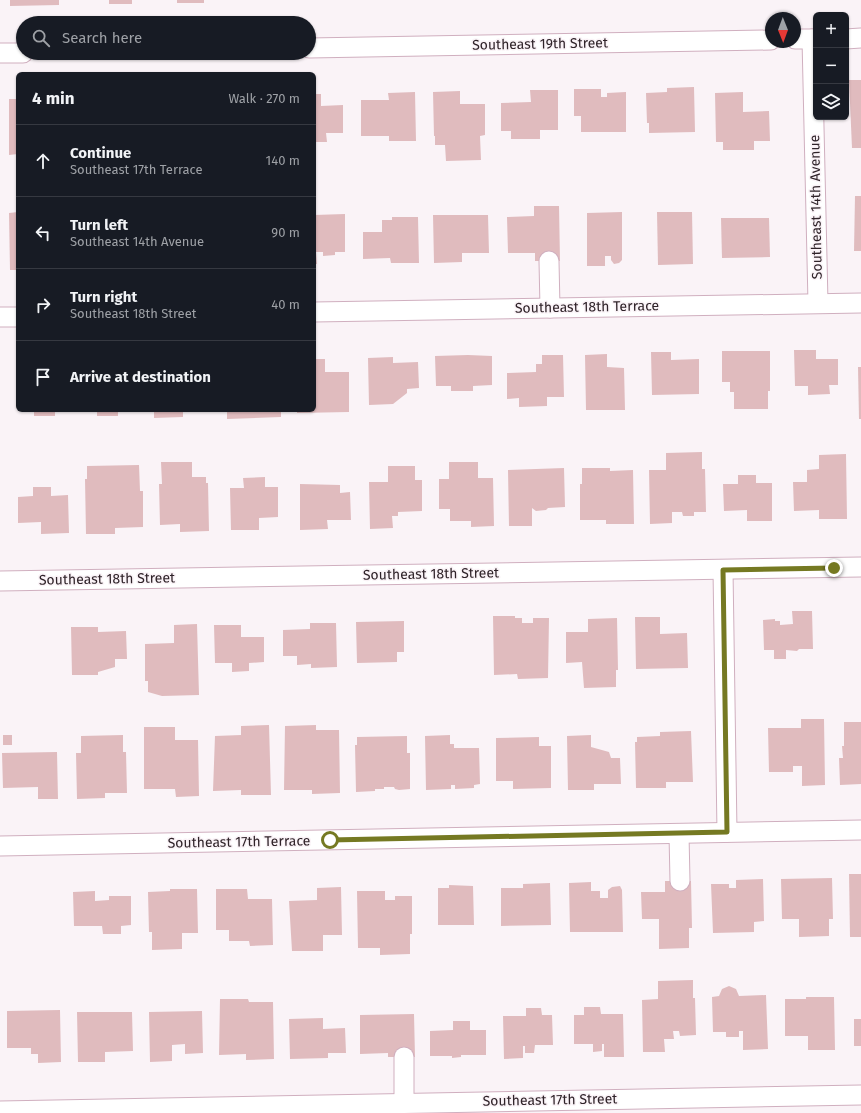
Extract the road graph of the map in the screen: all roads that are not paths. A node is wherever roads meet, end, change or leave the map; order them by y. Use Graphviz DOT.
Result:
graph roads {
  1 [pos="861,38"];
  2 [pos="808,39"];
  3 [pos="849,39"];
  4 [pos="765,40"];
  5 [pos="316,48"];
  6 [pos="0,53"];
  7 [pos="16,53"];
  8 [pos="549,262"];
  9 [pos="818,303"];
  10 [pos="861,303"];
  11 [pos="550,308"];
  12 [pos="316,312"];
  13 [pos="0,317"];
  14 [pos="16,317"];
  15 [pos="861,567"];
  16 [pos="723,570"];
  17 [pos="0,581"];
  18 [pos="861,830"];
  19 [pos="727,832"];
  20 [pos="679,834"];
  21 [pos="0,846"];
  22 [pos="680,881"];
  23 [pos="404,1057"];
  24 [pos="861,1095"];
  25 [pos="404,1102"];
  26 [pos="0,1111"];
  1 -- 3 [label="street"];
  2 -- 9 [label="street, Southeast 14th Avenue"];
  4 -- 5 [label="street, Southeast 19th Street"];
  6 -- 7 [label="street"];
  8 -- 11 [label="street"];
  9 -- 10 [label="street, Southeast 18th Terrace"];
  9 -- 11 [label="street, Southeast 18th Terrace"];
  11 -- 12 [label="street, Southeast 18th Terrace"];
  13 -- 14 [label="street"];
  15 -- 16 [label="street, Southeast 18th Street"];
  16 -- 17 [label="street, Southeast 18th Street"];
  16 -- 19 [label="street"];
  18 -- 19 [label="street, Southeast 17th Terrace"];
  19 -- 20 [label="street, Southeast 17th Terrace"];
  20 -- 21 [label="street, Southeast 17th Terrace"];
  20 -- 22 [label="street"];
  23 -- 25 [label="street"];
  24 -- 25 [label="street, Southeast 17th Street"];
  25 -- 26 [label="street, Southeast 17th Street"];
}
